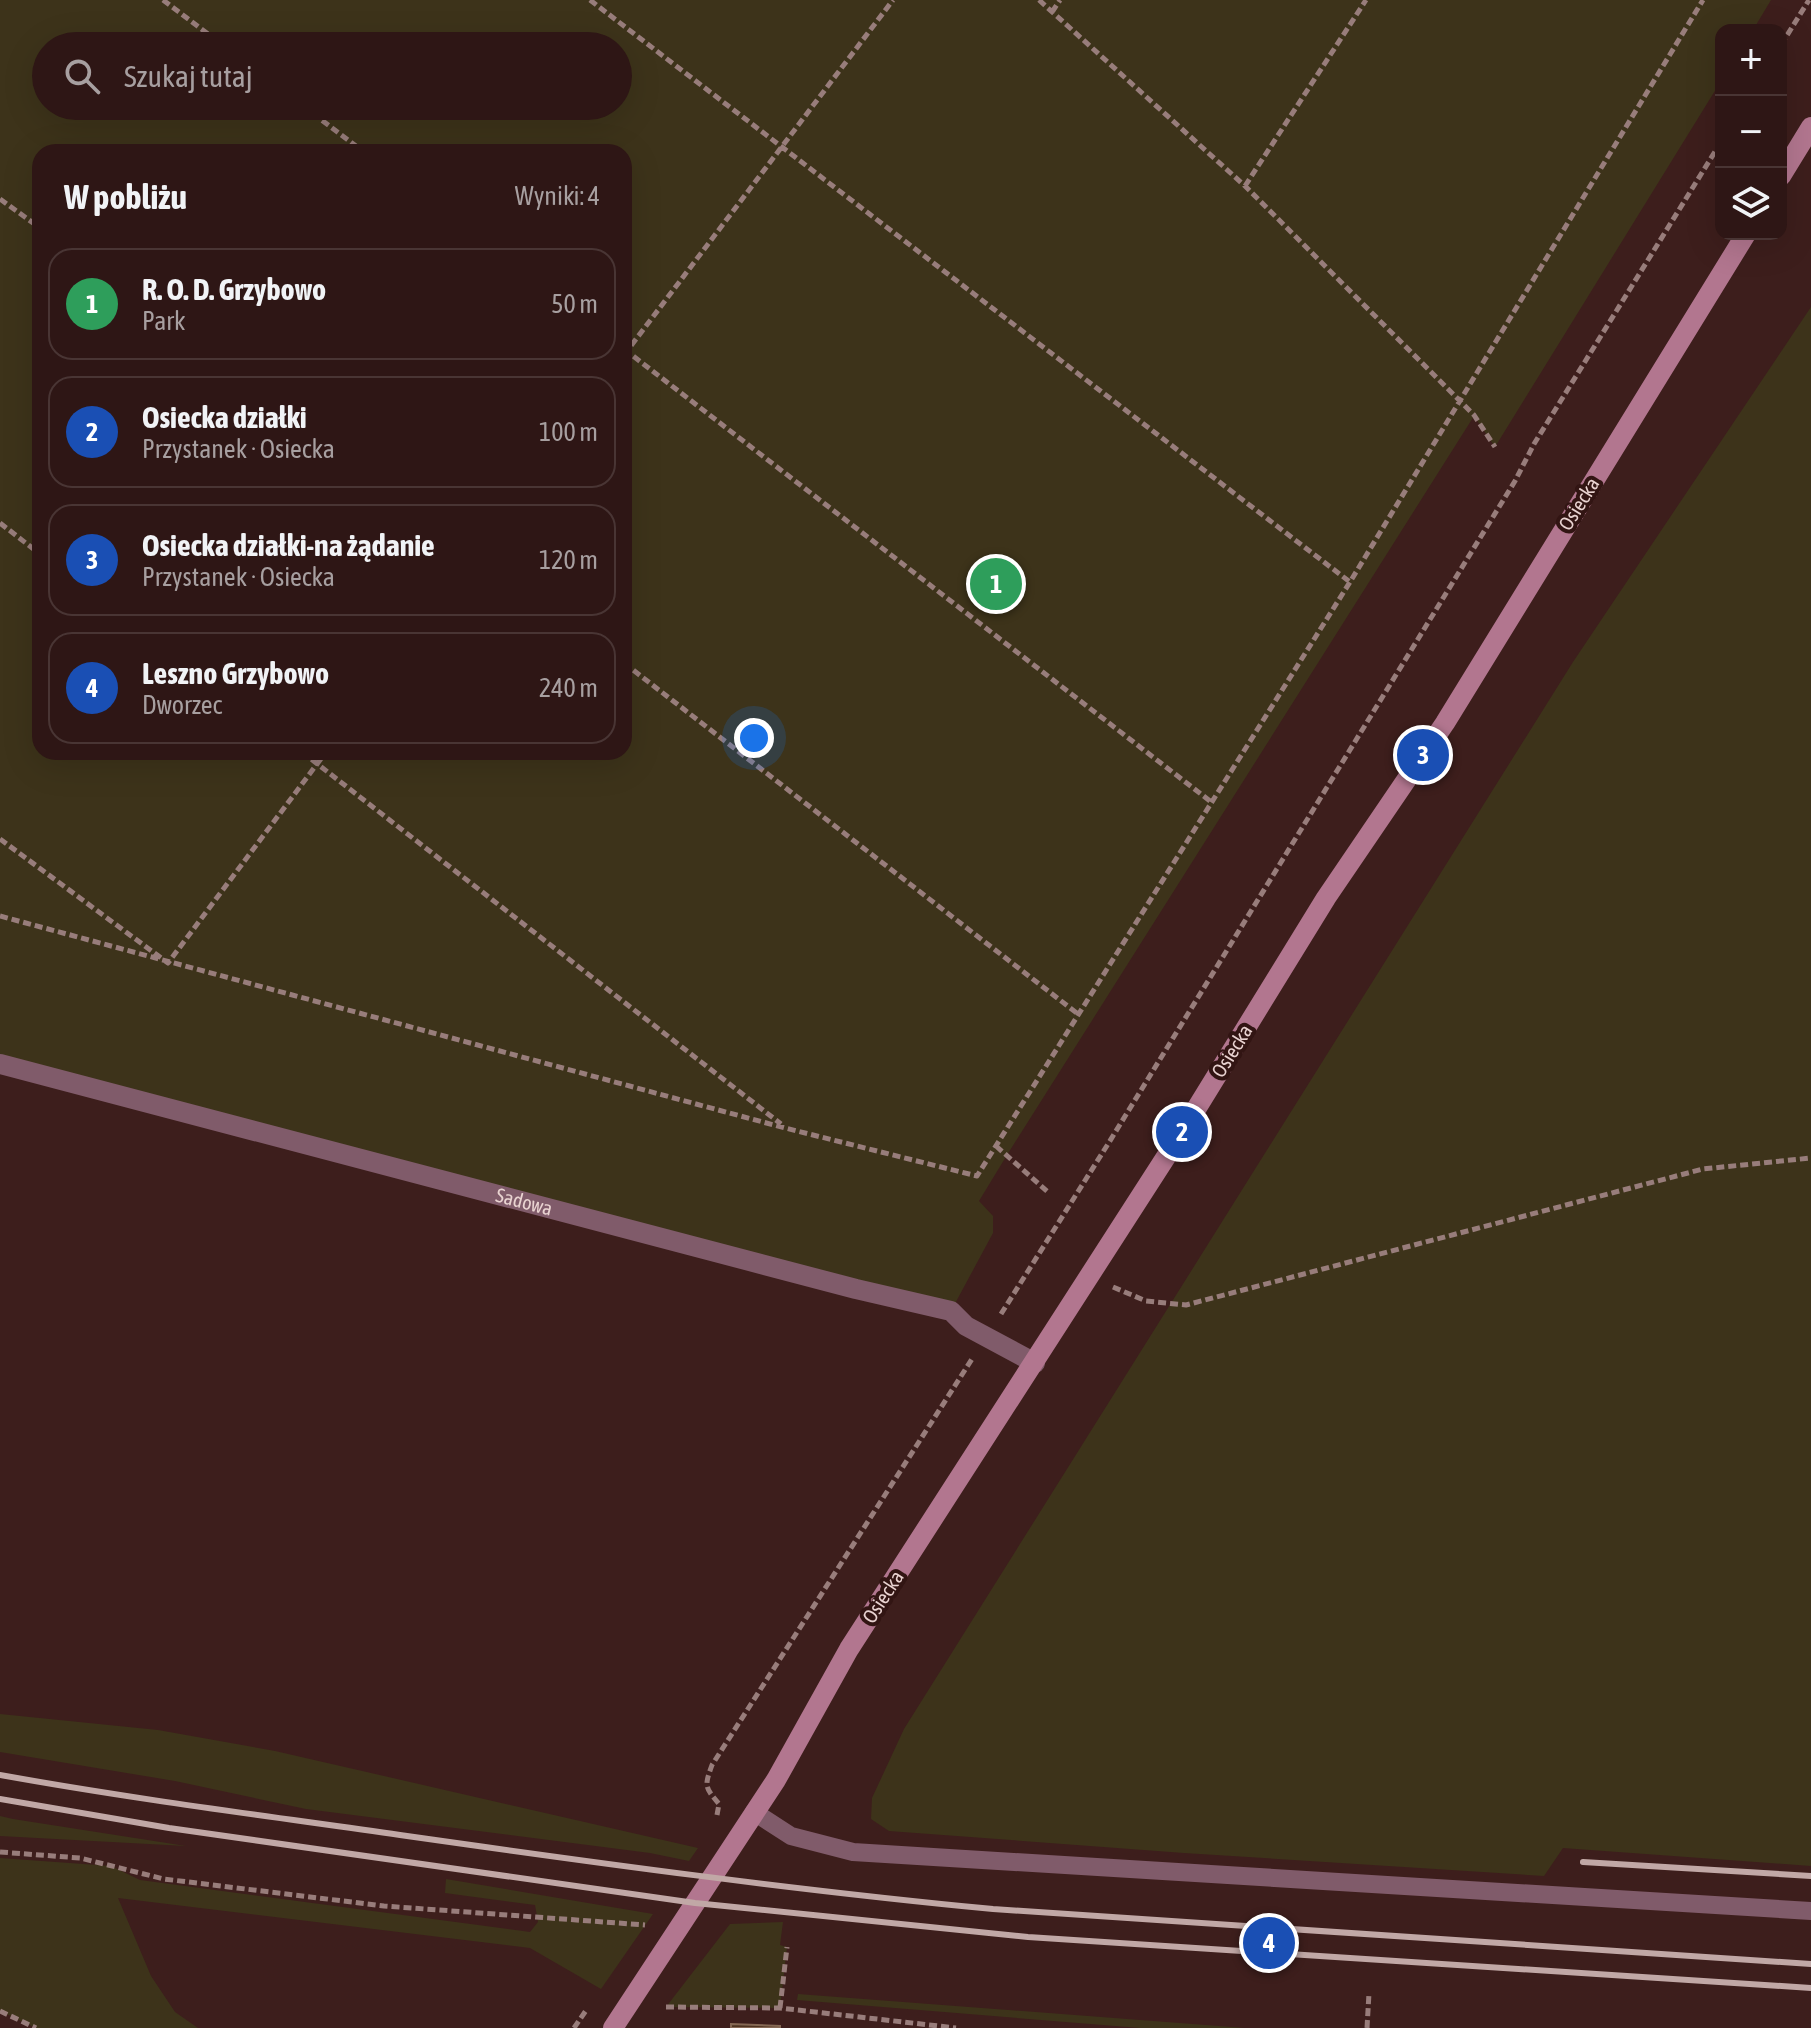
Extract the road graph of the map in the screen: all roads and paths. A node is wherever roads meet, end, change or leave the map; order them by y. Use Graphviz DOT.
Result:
graph roads {
  1 [pos="163,0"];
  2 [pos="590,0"];
  3 [pos="893,0"];
  4 [pos="1039,0"];
  5 [pos="1060,0"];
  6 [pos="1366,0"];
  7 [pos="1703,0"];
  8 [pos="1809,0"];
  9 [pos="1052,12"];
  10 [pos="205,32"];
  11 [pos="1787,35"];
  12 [pos="322,120"];
  13 [pos="1811,127"];
  14 [pos="353,144"];
  15 [pos="782,144"];
  16 [pos="1715,152"];
  17 [pos="1786,168"];
  18 [pos="1245,186"];
  19 [pos="0,199"];
  20 [pos="32,222"];
  21 [pos="1742,240"];
  22 [pos="632,343"];
  23 [pos="632,357"];
  24 [pos="1460,401"];
  25 [pos="1495,447"];
  26 [pos="0,523"];
  27 [pos="32,548"];
  28 [pos="1350,582"];
  29 [pos="632,669"];
  30 [pos="312,760"];
  31 [pos="320,760"];
  32 [pos="317,764"];
  33 [pos="1210,801"];
  34 [pos="0,839"];
  35 [pos="0,916"];
  36 [pos="168,963"];
  37 [pos="1078,1014"];
  38 [pos="0,1064"];
  39 [pos="785,1128"];
  40 [pos="996,1146"];
  41 [pos="1811,1158"];
  42 [pos="1048,1192"];
  43 [pos="1090,1277"];
  44 [pos="987,1336"];
  45 [pos="1035,1363"];
  46 [pos="754,1812"];
  47 [pos="714,1821"];
  48 [pos="0,1852"];
  49 [pos="1811,1911"];
  50 [pos="645,1925"];
  51 [pos="787,1947"];
  52 [pos="1369,1993"];
  53 [pos="666,2007"];
  54 [pos="780,2008"];
  55 [pos="0,2011"];
  56 [pos="579,2021"];
  57 [pos="36,2028"];
  58 [pos="574,2028"];
  59 [pos="613,2028"];
  60 [pos="956,2028"];
  61 [pos="1367,2028"];
  1 -- 10 [label="path"];
  2 -- 15 [label="path"];
  3 -- 15 [label="path"];
  4 -- 9 [label="path"];
  5 -- 9 [label="path"];
  6 -- 18 [label="path"];
  7 -- 24 [label="path"];
  8 -- 11 [label="path"];
  9 -- 18 [label="path"];
  12 -- 14 [label="path"];
  13 -- 17 [label="main road"];
  15 -- 22 [label="path"];
  15 -- 28 [label="path"];
  16 -- 44 [label="path"];
  18 -- 24 [label="path"];
  19 -- 20 [label="path"];
  21 -- 43 [label="main road, Osiecka"];
  23 -- 33 [label="path"];
  24 -- 25 [label="path"];
  24 -- 28 [label="path"];
  26 -- 27 [label="path"];
  28 -- 33 [label="path"];
  29 -- 37 [label="path"];
  30 -- 32 [label="path"];
  31 -- 32 [label="path"];
  32 -- 36 [label="path"];
  32 -- 39 [label="path"];
  33 -- 37 [label="path"];
  34 -- 36 [label="path"];
  35 -- 36 [label="path"];
  36 -- 39 [label="path"];
  37 -- 40 [label="path"];
  38 -- 44 [label="street, Sadowa"];
  39 -- 40 [label="path"];
  40 -- 42 [label="path"];
  41 -- 43 [label="path"];
  43 -- 45 [label="main road, Osiecka"];
  44 -- 45 [label="street, Sadowa"];
  44 -- 47 [label="path"];
  45 -- 46 [label="main road, Osiecka"];
  46 -- 49 [label="lane"];
  46 -- 59 [label="main road, Osiecka"];
  48 -- 50 [label="path"];
  51 -- 54 [label="path"];
  52 -- 61 [label="path"];
  53 -- 54 [label="path"];
  54 -- 60 [label="path"];
  55 -- 57 [label="path"];
  56 -- 58 [label="path"];
}
